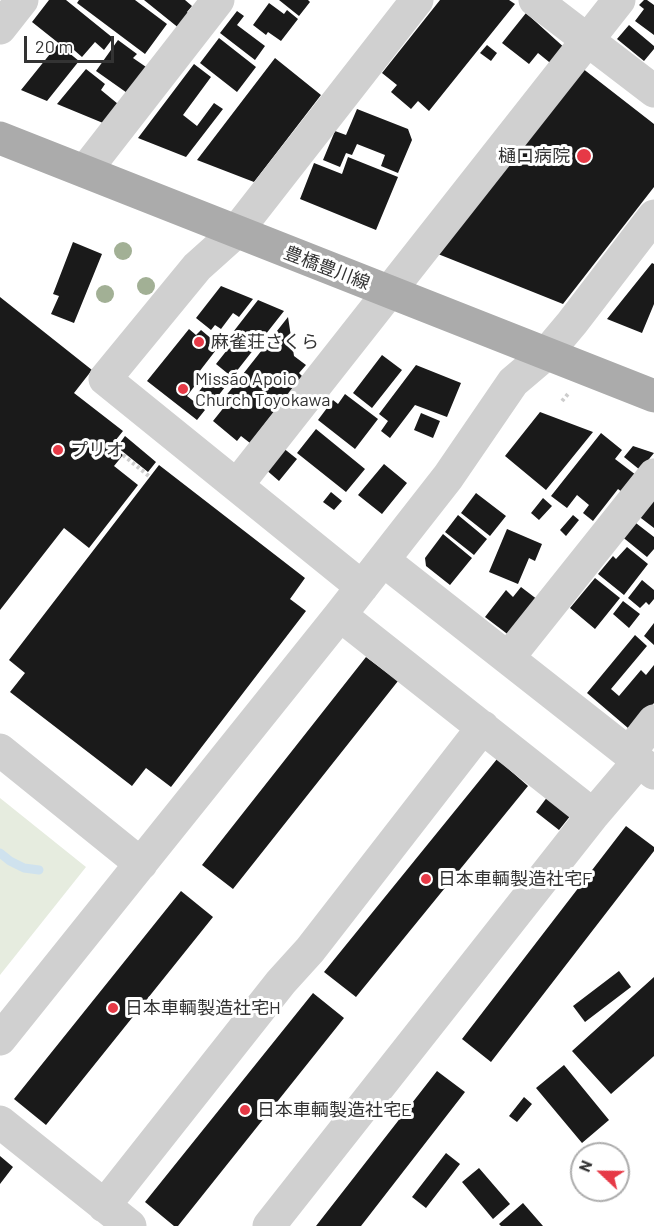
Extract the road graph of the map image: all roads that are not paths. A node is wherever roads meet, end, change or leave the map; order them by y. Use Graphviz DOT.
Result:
graph roads {
  1 [pos="22,0"];
  2 [pos="218,0"];
  3 [pos="417,0"];
  4 [pos="535,0"];
  5 [pos="619,0"];
  6 [pos="0,28"];
  7 [pos="587,41"];
  8 [pos="654,91"];
  9 [pos="0,138"];
  10 [pos="86,171"];
  11 [pos="654,216"];
  12 [pos="236,232"];
  13 [pos="390,292"];
  14 [pos="546,354"];
  15 [pos="654,396"];
  16 [pos="654,475"];
  17 [pos="237,485"];
  18 [pos="383,560"];
  19 [pos="362,587"];
  20 [pos="340,615"];
  21 [pos="508,658"];
  22 [pos="654,721"];
  23 [pos="483,727"];
  24 [pos="0,750"];
  25 [pos="641,762"];
  26 [pos="593,815"];
  27 [pos="141,864"];
  28 [pos="0,1039"];
  29 [pos="0,1122"];
  30 [pos="115,1219"];
  31 [pos="269,1226"];
  1 -- 6 [label="street"];
  2 -- 10 [label="street"];
  3 -- 12 [label="street"];
  4 -- 7 [label="street"];
  5 -- 7 [label="street"];
  7 -- 8 [label="street"];
  7 -- 13 [label="street"];
  9 -- 10 [label="main road, 豊橋豊川線"];
  10 -- 12 [label="main road, 豊橋豊川線"];
  11 -- 14 [label="street"];
  12 -- 13 [label="main road, 豊橋豊川線"];
  12 -- 17 [label="street"];
  13 -- 14 [label="main road, 豊橋豊川線"];
  13 -- 17 [label="street"];
  14 -- 15 [label="main road, 豊橋豊川線"];
  14 -- 18 [label="street"];
  16 -- 21 [label="street"];
  17 -- 19 [label="street"];
  18 -- 19 [label="street"];
  18 -- 21 [label="street"];
  19 -- 20 [label="street"];
  20 -- 23 [label="street"];
  20 -- 27 [label="street"];
  21 -- 25 [label="street"];
  22 -- 25 [label="street"];
  23 -- 26 [label="street"];
  23 -- 30 [label="street"];
  24 -- 27 [label="street"];
  25 -- 26 [label="street"];
  26 -- 31 [label="street"];
  27 -- 28 [label="street"];
  29 -- 30 [label="street"];
}
